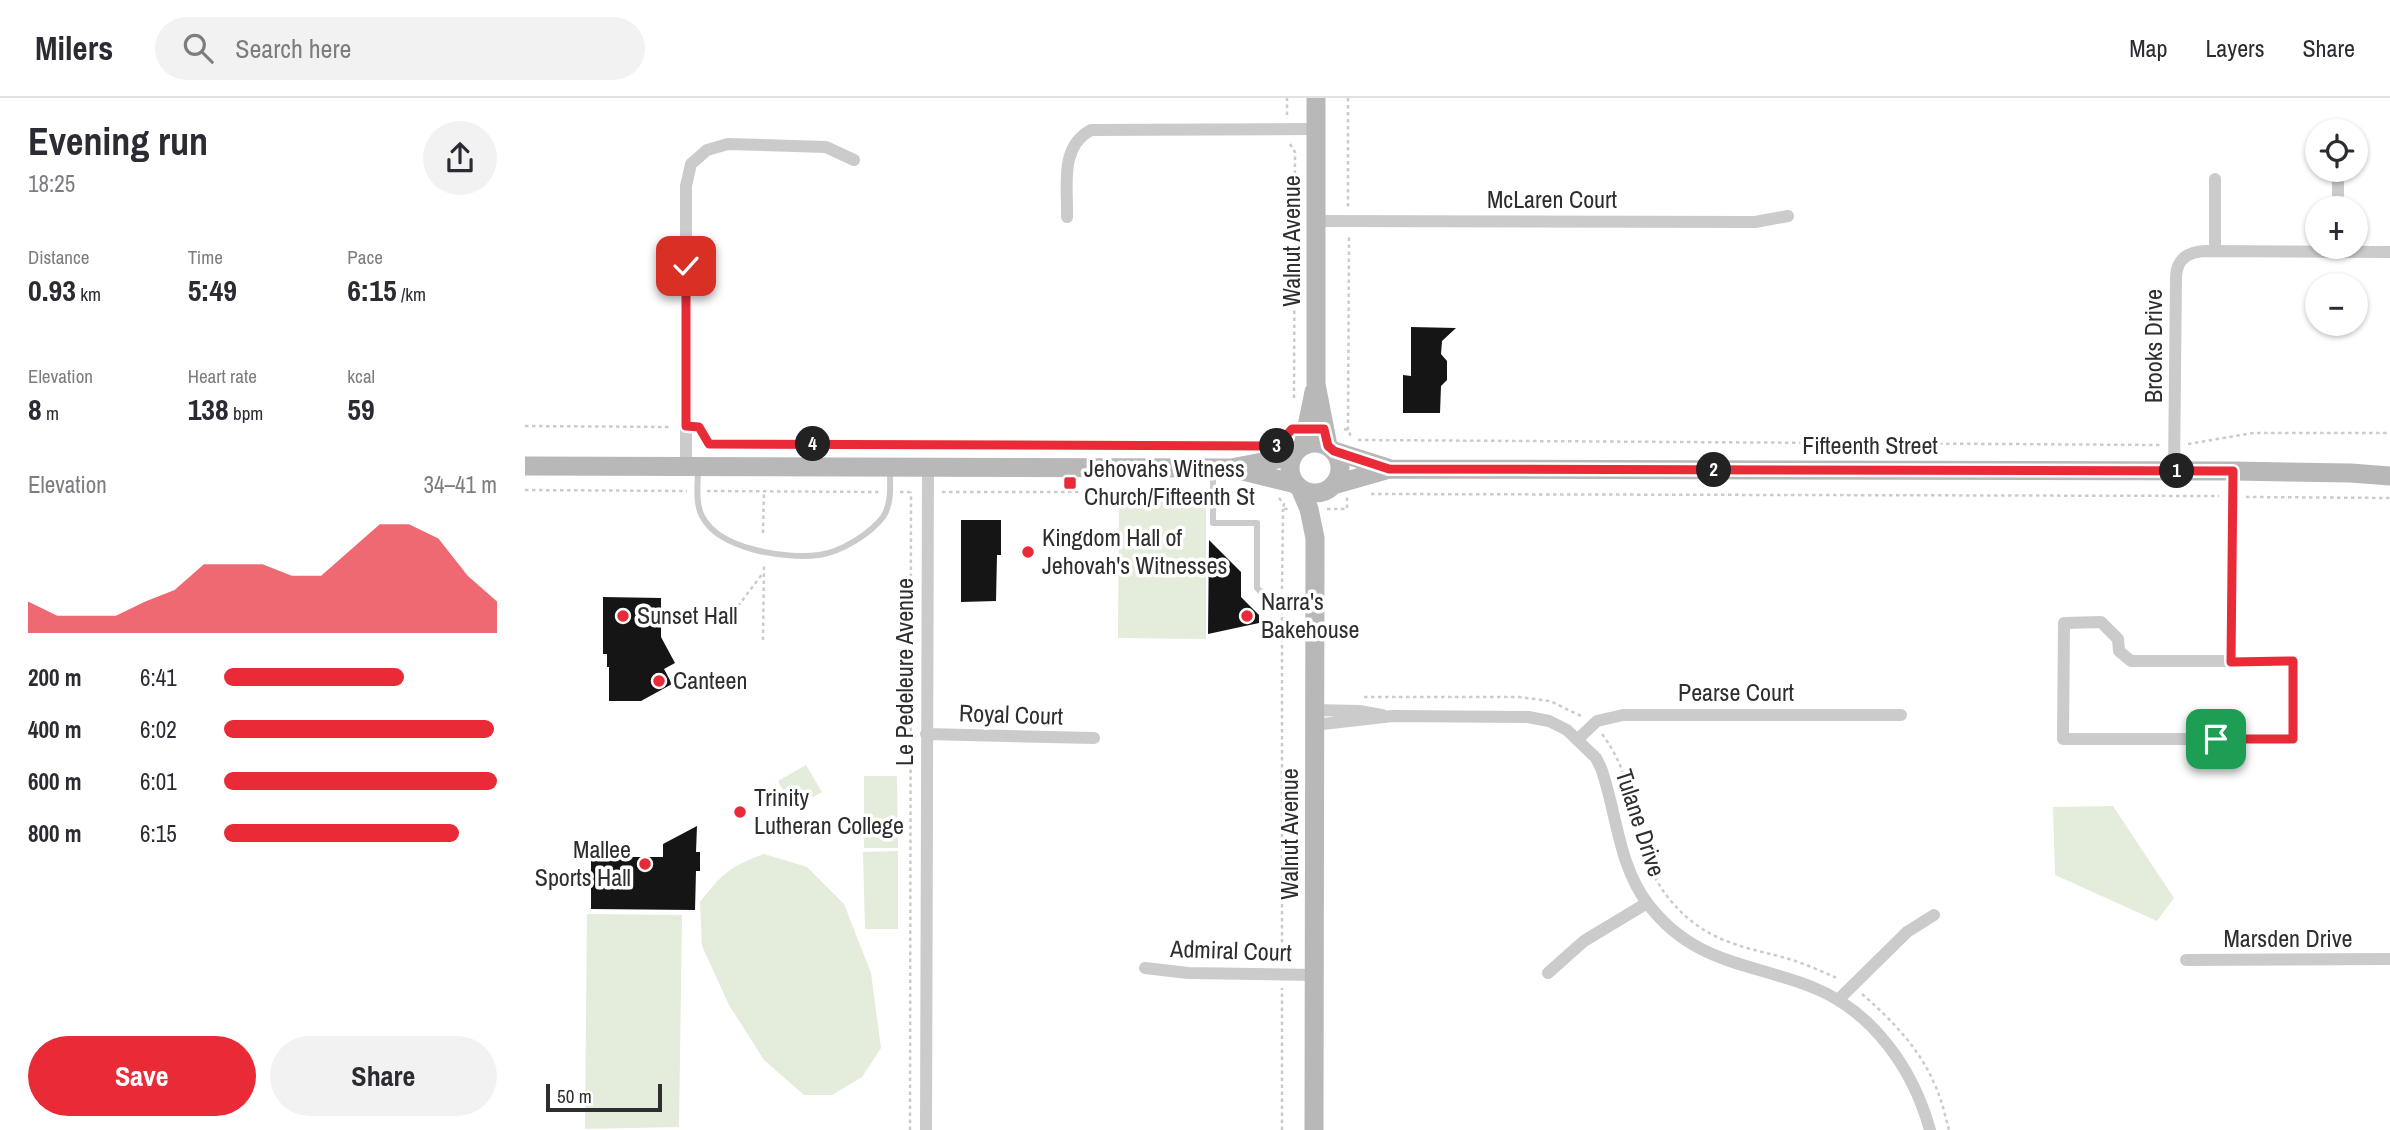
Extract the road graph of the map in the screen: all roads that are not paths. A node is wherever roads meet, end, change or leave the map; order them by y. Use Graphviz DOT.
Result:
graph roads {
  1 [pos="1316,98"];
  2 [pos="1316,130"];
  3 [pos="855,160"];
  4 [pos="2215,179"];
  5 [pos="1788,216"];
  6 [pos="1067,217"];
  7 [pos="1316,221"];
  8 [pos="2305,250"];
  9 [pos="2215,251"];
  10 [pos="2368,251"];
  11 [pos="2390,252"];
  12 [pos="1316,384"];
  13 [pos="1329,442"];
  14 [pos="1298,451"];
  15 [pos="525,466"];
  16 [pos="692,467"];
  17 [pos="928,467"];
  18 [pos="2390,467"];
  19 [pos="890,468"];
  20 [pos="1222,468"];
  21 [pos="1389,469"];
  22 [pos="2174,471"];
  23 [pos="2233,471"];
  24 [pos="2351,472"];
  25 [pos="2390,477"];
  26 [pos="1298,486"];
  27 [pos="1337,489"];
  28 [pos="1317,509"];
  29 [pos="1315,600"];
  30 [pos="2231,662"];
  31 [pos="1901,715"];
  32 [pos="1314,717"];
  33 [pos="926,734"];
  34 [pos="1094,738"];
  35 [pos="1578,739"];
  36 [pos="1647,903"];
  37 [pos="1934,915"];
  38 [pos="2390,959"];
  39 [pos="2186,960"];
  40 [pos="1145,968"];
  41 [pos="1548,973"];
  42 [pos="1315,975"];
  43 [pos="1838,1000"];
  44 [pos="926,1130"];
  45 [pos="1314,1130"];
  46 [pos="1930,1130"];
  1 -- 2 [label="street, Walnut Avenue"];
  2 -- 6 [label="street"];
  2 -- 7 [label="street, Walnut Avenue"];
  3 -- 16 [label="street"];
  4 -- 9 [label="street"];
  5 -- 7 [label="street, McLaren Court"];
  7 -- 12 [label="street, Walnut Avenue"];
  8 -- 9 [label="street, Brooks Drive"];
  9 -- 22 [label="street, Brooks Drive"];
  10 -- 11 [label="street, Brooks Drive"];
  12 -- 13 [label="street, Walnut Avenue"];
  12 -- 14 [label="street, Walnut Avenue"];
  13 -- 14 [label="street"];
  13 -- 21 [label="street, Fifteenth Street"];
  13 -- 27 [label="street"];
  14 -- 20 [label="street"];
  14 -- 26 [label="street"];
  15 -- 16 [label="street"];
  16 -- 19 [label="street"];
  16 -- 19 [label="lane"];
  17 -- 19 [label="street"];
  17 -- 20 [label="street"];
  17 -- 33 [label="street, Le Pedeleure Avenue"];
  18 -- 24 [label="street, Fifteenth Street"];
  20 -- 26 [label="street"];
  20 -- 29 [label="lane"];
  21 -- 22 [label="street, Fifteenth Street"];
  21 -- 27 [label="street, Fifteenth Street"];
  22 -- 23 [label="street, Fifteenth Street"];
  23 -- 24 [label="street, Fifteenth Street"];
  23 -- 30 [label="street"];
  24 -- 25 [label="street, Fifteenth Street"];
  26 -- 27 [label="street"];
  26 -- 28 [label="street"];
  27 -- 28 [label="street, Walnut Avenue"];
  28 -- 29 [label="street, Walnut Avenue"];
  29 -- 32 [label="street, Walnut Avenue"];
  30 -- 30 [label="street"];
  31 -- 35 [label="street, Pearse Court"];
  32 -- 35 [label="street, Tulane Drive"];
  32 -- 42 [label="street, Walnut Avenue"];
  33 -- 34 [label="street, Royal Court"];
  33 -- 44 [label="street, Le Pedeleure Avenue"];
  35 -- 36 [label="street, Tulane Drive"];
  36 -- 41 [label="street"];
  36 -- 43 [label="street, Tulane Drive"];
  37 -- 43 [label="street"];
  38 -- 39 [label="street, Marsden Drive"];
  40 -- 42 [label="street, Admiral Court"];
  42 -- 45 [label="street, Walnut Avenue"];
  43 -- 46 [label="street, Tulane Drive"];
}
